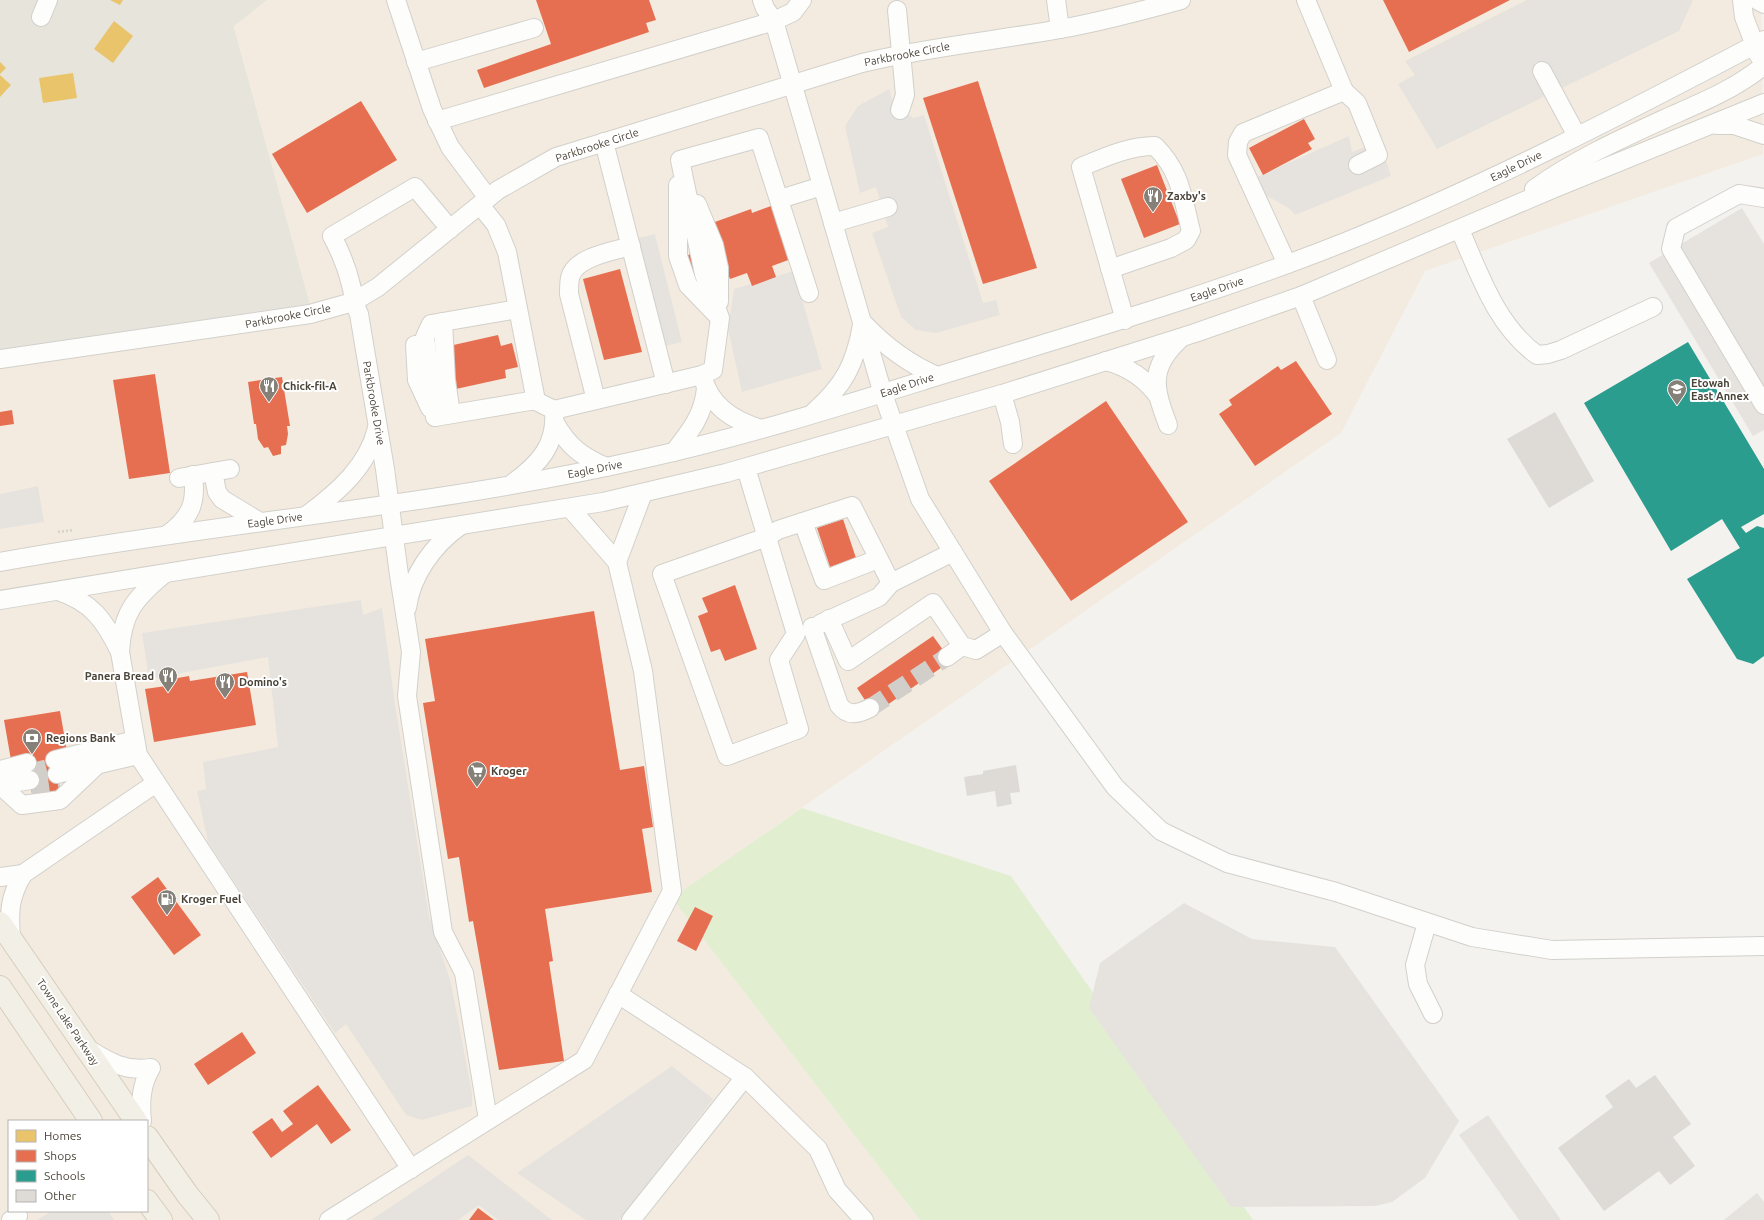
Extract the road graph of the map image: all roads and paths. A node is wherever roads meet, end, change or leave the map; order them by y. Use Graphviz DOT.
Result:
graph roads {
  1 [pos="48,0"];
  2 [pos="396,0"];
  3 [pos="762,0"];
  4 [pos="802,0"];
  5 [pos="1056,0"];
  6 [pos="1181,0"];
  7 [pos="1306,0"];
  8 [pos="1742,0"];
  9 [pos="1756,0"];
  10 [pos="1764,4"];
  11 [pos="897,10"];
  12 [pos="41,17"];
  13 [pos="774,21"];
  14 [pos="534,28"];
  15 [pos="1060,29"];
  16 [pos="1759,43"];
  17 [pos="901,54"];
  18 [pos="416,62"];
  19 [pos="1764,67"];
  20 [pos="1542,71"];
  21 [pos="793,84"];
  22 [pos="1344,91"];
  23 [pos="1764,103"];
  24 [pos="900,110"];
  25 [pos="437,120"];
  26 [pos="1709,125"];
  27 [pos="1764,135"];
  28 [pos="1577,136"];
  29 [pos="604,142"];
  30 [pos="1358,164"];
  31 [pos="822,186"];
  32 [pos="1764,198"];
  33 [pos="780,199"];
  34 [pos="484,202"];
  35 [pos="888,207"];
  36 [pos="1509,208"];
  37 [pos="833,223"];
  38 [pos="450,229"];
  39 [pos="1460,230"];
  40 [pos="631,246"];
  41 [pos="1287,264"];
  42 [pos="1110,269"];
  43 [pos="809,293"];
  44 [pos="1301,296"];
  45 [pos="353,302"];
  46 [pos="1653,308"];
  47 [pos="518,309"];
  48 [pos="1125,320"];
  49 [pos="862,322"];
  50 [pos="437,323"];
  51 [pos="1182,338"];
  52 [pos="0,359"];
  53 [pos="1327,360"];
  54 [pos="1106,361"];
  55 [pos="937,376"];
  56 [pos="707,378"];
  57 [pos="666,384"];
  58 [pos="882,394"];
  59 [pos="1002,394"];
  60 [pos="1158,396"];
  61 [pos="536,400"];
  62 [pos="596,400"];
  63 [pos="1764,405"];
  64 [pos="811,415"];
  65 [pos="443,416"];
  66 [pos="555,417"];
  67 [pos="378,425"];
  68 [pos="1168,425"];
  69 [pos="894,426"];
  70 [pos="761,429"];
  71 [pos="1012,444"];
  72 [pos="674,452"];
  73 [pos="606,467"];
  74 [pos="746,468"];
  75 [pos="510,484"];
  76 [pos="643,493"];
  77 [pos="390,504"];
  78 [pos="570,508"];
  79 [pos="306,516"];
  80 [pos="260,522"];
  81 [pos="803,522"];
  82 [pos="460,526"];
  83 [pos="78,530"];
  84 [pos="58,532"];
  85 [pos="167,535"];
  86 [pos="394,536"];
  87 [pos="767,537"];
  88 [pos="953,552"];
  89 [pos="878,559"];
  90 [pos="0,562"];
  91 [pos="617,562"];
  92 [pos="165,574"];
  93 [pos="891,584"];
  94 [pos="58,591"];
  95 [pos="0,600"];
  96 [pos="406,617"];
  97 [pos="829,619"];
  98 [pos="804,630"];
  99 [pos="1003,632"];
  100 [pos="962,646"];
  101 [pos="120,652"];
  102 [pos="947,657"];
  103 [pos="870,708"];
  104 [pos="137,748"];
  105 [pos="98,764"];
  106 [pos="0,770"];
  107 [pos="29,776"];
  108 [pos="0,780"];
  109 [pos="156,783"];
  110 [pos="0,785"];
  111 [pos="23,874"];
  112 [pos="0,876"];
  113 [pos="1427,924"];
  114 [pos="6,931"];
  115 [pos="1764,946"];
  116 [pos="0,987"];
  117 [pos="618,994"];
  118 [pos="1433,1014"];
  119 [pos="86,1048"];
  120 [pos="745,1077"];
  121 [pos="90,1120"];
  122 [pos="135,1120"];
  123 [pos="142,1120"];
  124 [pos="488,1120"];
  125 [pos="148,1138"];
  126 [pos="411,1169"];
  127 [pos="148,1202"];
  128 [pos="161,1220"];
  129 [pos="208,1220"];
  130 [pos="329,1220"];
  131 [pos="631,1220"];
  132 [pos="864,1220"];
  1 -- 12 [label="street"];
  2 -- 18 [label="street"];
  3 -- 13 [label="street"];
  4 -- 13 [label="street"];
  5 -- 15 [label="street"];
  6 -- 15 [label="street, Parkbrooke Circle"];
  7 -- 22 [label="street"];
  8 -- 16 [label="street"];
  9 -- 10 [label="street"];
  11 -- 17 [label="street"];
  13 -- 21 [label="street"];
  13 -- 25 [label="street"];
  14 -- 18 [label="street"];
  15 -- 17 [label="street, Parkbrooke Circle"];
  16 -- 19 [label="street"];
  16 -- 28 [label="street, Eagle Drive"];
  17 -- 21 [label="street, Parkbrooke Circle"];
  17 -- 24 [label="street"];
  18 -- 25 [label="street"];
  19 -- 36 [label="street"];
  20 -- 28 [label="street"];
  21 -- 29 [label="street, Parkbrooke Circle"];
  21 -- 31 [label="street"];
  22 -- 30 [label="street"];
  22 -- 41 [label="street"];
  23 -- 26 [label="street"];
  25 -- 34 [label="street"];
  26 -- 27 [label="street"];
  26 -- 36 [label="street"];
  28 -- 41 [label="street, Eagle Drive"];
  29 -- 34 [label="street, Parkbrooke Circle"];
  29 -- 40 [label="street"];
  31 -- 33 [label="street"];
  31 -- 37 [label="street"];
  32 -- 63 [label="street"];
  33 -- 43 [label="street"];
  33 -- 56 [label="street"];
  34 -- 38 [label="street, Parkbrooke Circle"];
  34 -- 47 [label="street"];
  35 -- 37 [label="street"];
  36 -- 39 [label="street"];
  37 -- 49 [label="street"];
  38 -- 45 [label="street, Parkbrooke Circle"];
  38 -- 45 [label="street, Parkbrooke Drive"];
  39 -- 44 [label="street"];
  39 -- 46 [label="street"];
  40 -- 57 [label="street"];
  40 -- 62 [label="street"];
  41 -- 48 [label="street, Eagle Drive"];
  42 -- 42 [label="street"];
  42 -- 48 [label="street"];
  44 -- 51 [label="street"];
  44 -- 53 [label="street"];
  45 -- 52 [label="street, Parkbrooke Circle"];
  45 -- 67 [label="street, Parkbrooke Drive"];
  47 -- 50 [label="street"];
  47 -- 61 [label="street"];
  48 -- 55 [label="street, Eagle Drive"];
  49 -- 55 [label="street"];
  49 -- 58 [label="street"];
  49 -- 64 [label="street"];
  50 -- 65 [label="street"];
  50 -- 65 [label="street"];
  51 -- 54 [label="street"];
  51 -- 60 [label="street"];
  54 -- 59 [label="street"];
  54 -- 60 [label="street"];
  55 -- 58 [label="street, Eagle Drive"];
  56 -- 57 [label="street"];
  56 -- 70 [label="street"];
  56 -- 72 [label="street"];
  57 -- 62 [label="street"];
  58 -- 64 [label="street, Eagle Drive"];
  58 -- 69 [label="street"];
  59 -- 69 [label="street"];
  59 -- 71 [label="street"];
  60 -- 68 [label="street"];
  61 -- 65 [label="street"];
  61 -- 66 [label="street"];
  62 -- 66 [label="street"];
  64 -- 70 [label="street, Eagle Drive"];
  66 -- 73 [label="street"];
  66 -- 75 [label="street"];
  67 -- 77 [label="street, Parkbrooke Drive"];
  67 -- 79 [label="street"];
  69 -- 74 [label="street"];
  69 -- 88 [label="street"];
  70 -- 72 [label="street, Eagle Drive"];
  72 -- 73 [label="street, Eagle Drive"];
  73 -- 75 [label="street, Eagle Drive"];
  74 -- 76 [label="street"];
  74 -- 87 [label="street"];
  75 -- 77 [label="street, Eagle Drive"];
  76 -- 78 [label="street"];
  76 -- 91 [label="street"];
  77 -- 79 [label="street, Eagle Drive"];
  77 -- 86 [label="street, Parkbrooke Drive"];
  78 -- 82 [label="street"];
  78 -- 91 [label="street"];
  79 -- 80 [label="street, Eagle Drive"];
  80 -- 85 [label="street, Eagle Drive"];
  80 -- 85 [label="street"];
  81 -- 87 [label="street"];
  81 -- 89 [label="street"];
  81 -- 89 [label="street"];
  82 -- 86 [label="street"];
  82 -- 96 [label="street"];
  83 -- 84 [label="path"];
  85 -- 90 [label="street, Eagle Drive"];
  86 -- 92 [label="street"];
  86 -- 96 [label="street, Parkbrooke Drive"];
  87 -- 98 [label="street"];
  87 -- 98 [label="street"];
  88 -- 93 [label="street"];
  88 -- 99 [label="street"];
  89 -- 93 [label="street"];
  91 -- 117 [label="street"];
  92 -- 94 [label="street"];
  92 -- 101 [label="street"];
  93 -- 97 [label="street"];
  94 -- 95 [label="street"];
  94 -- 101 [label="street"];
  96 -- 124 [label="street, Parkbrooke Drive"];
  97 -- 98 [label="street"];
  97 -- 100 [label="street"];
  98 -- 103 [label="street"];
  99 -- 100 [label="street"];
  99 -- 113 [label="street"];
  100 -- 102 [label="street"];
  101 -- 104 [label="street"];
  104 -- 105 [label="street"];
  104 -- 105 [label="street"];
  104 -- 109 [label="street"];
  105 -- 110 [label="street"];
  106 -- 107 [label="street"];
  107 -- 108 [label="street"];
  107 -- 110 [label="street"];
  109 -- 111 [label="street"];
  109 -- 126 [label="street"];
  111 -- 112 [label="street"];
  111 -- 114 [label="street"];
  113 -- 115 [label="street"];
  113 -- 118 [label="street"];
  114 -- 119 [label="main road, Towne Lake Parkway"];
  116 -- 121 [label="main road"];
  117 -- 120 [label="street"];
  117 -- 124 [label="street"];
  119 -- 122 [label="main road, Towne Lake Parkway"];
  119 -- 123 [label="street"];
  120 -- 131 [label="street"];
  120 -- 132 [label="street"];
  124 -- 126 [label="street"];
  125 -- 129 [label="main road"];
  126 -- 130 [label="street"];
  127 -- 128 [label="main road"];
}
